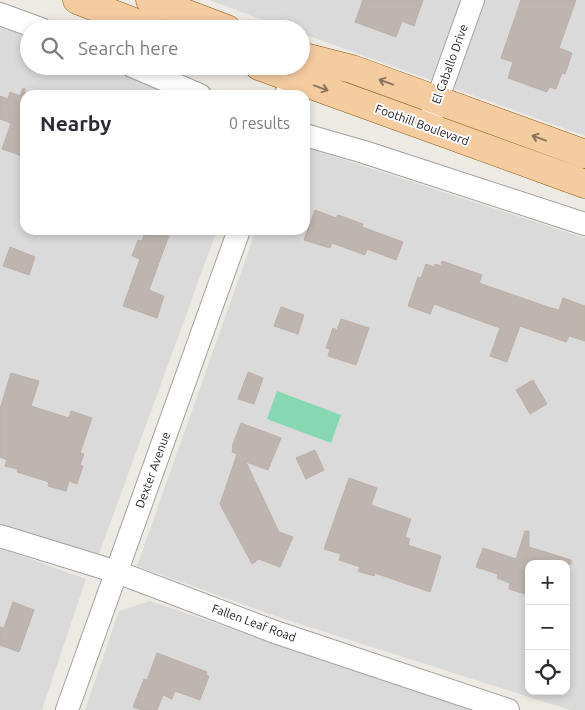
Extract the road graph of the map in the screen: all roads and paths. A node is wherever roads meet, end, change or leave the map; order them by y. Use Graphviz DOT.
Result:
graph roads {
  1 [pos="77,0"];
  2 [pos="473,0"];
  3 [pos="162,9"];
  4 [pos="0,14"];
  5 [pos="129,20"];
  6 [pos="198,20"];
  7 [pos="20,21"];
  8 [pos="310,73"];
  9 [pos="153,75"];
  10 [pos="297,75"];
  11 [pos="188,90"];
  12 [pos="437,101"];
  13 [pos="427,127"];
  14 [pos="310,136"];
  15 [pos="585,154"];
  16 [pos="585,184"];
  17 [pos="585,224"];
  18 [pos="237,235"];
  19 [pos="0,536"];
  20 [pos="116,572"];
  21 [pos="68,710"];
  22 [pos="508,710"];
  1 -- 5 [label="main road"];
  2 -- 12 [label="street, El Caballo Drive"];
  3 -- 6 [label="main road"];
  4 -- 7 [label="street"];
  12 -- 8 [label="main road, Foothill Boulevard, one-way"];
  9 -- 11 [label="street"];
  10 -- 13 [label="main road, Foothill Boulevard, one-way"];
  12 -- 13 [label="street, El Caballo Drive"];
  15 -- 12 [label="main road, Foothill Boulevard, one-way"];
  13 -- 16 [label="main road, Foothill Boulevard"];
  14 -- 17 [label="street"];
  18 -- 20 [label="street, Dexter Avenue"];
  19 -- 20 [label="street, Fallen Leaf Road"];
  20 -- 21 [label="street, Dexter Avenue"];
  20 -- 22 [label="street, Fallen Leaf Road"];
}
